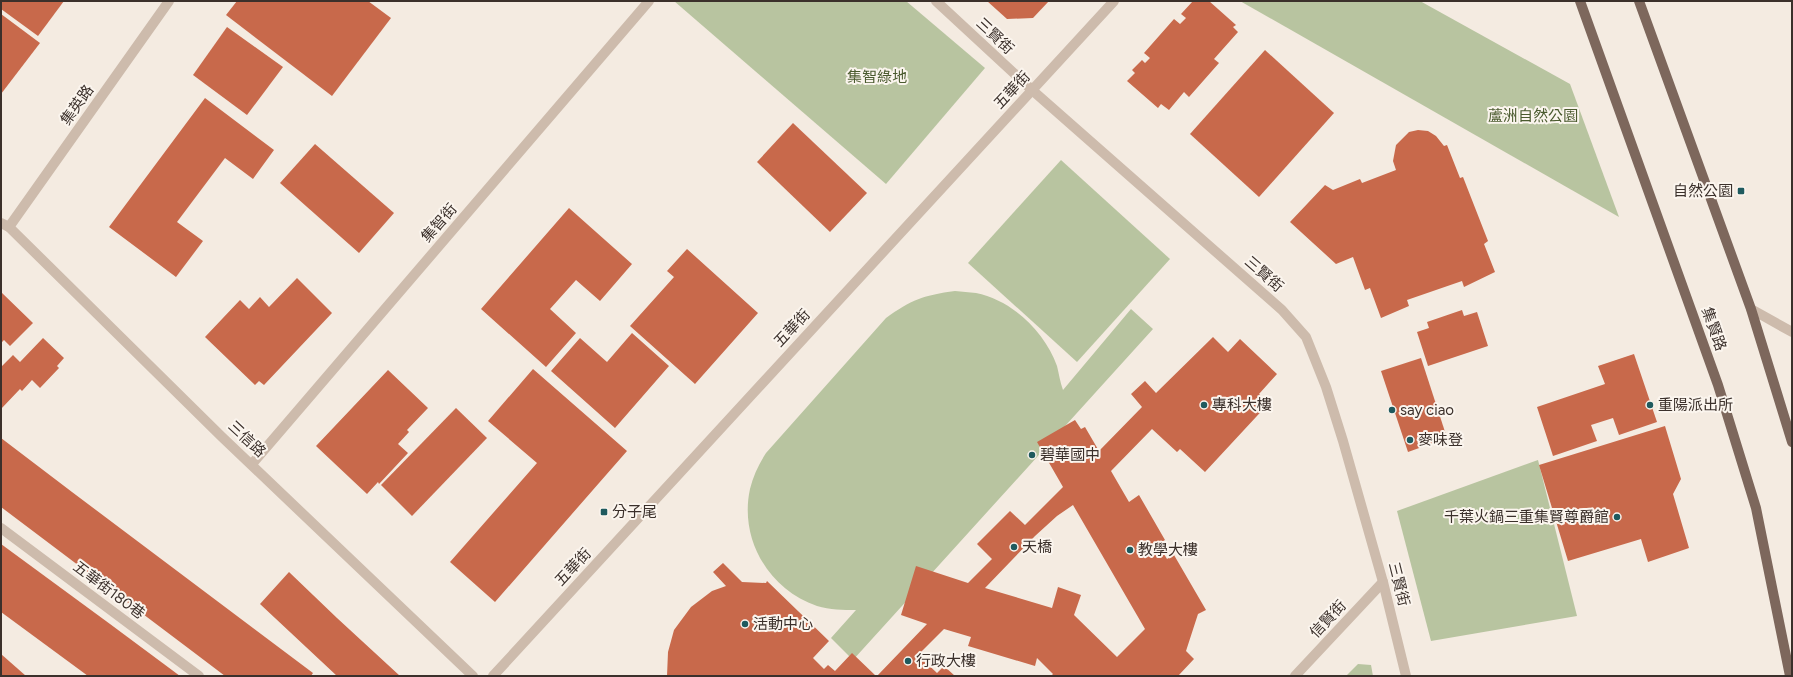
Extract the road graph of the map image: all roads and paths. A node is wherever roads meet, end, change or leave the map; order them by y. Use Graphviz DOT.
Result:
graph roads {
  1 [pos="169,1"];
  2 [pos="649,1"];
  3 [pos="936,1"];
  4 [pos="1114,1"];
  5 [pos="1580,1"];
  6 [pos="1639,1"];
  7 [pos="1032,90"];
  8 [pos="5,225"];
  9 [pos="1751,309"];
  10 [pos="1792,332"];
  11 [pos="1792,442"];
  12 [pos="252,464"];
  13 [pos="1,528"];
  14 [pos="1383,582"];
  15 [pos="199,676"];
  16 [pos="473,676"];
  17 [pos="493,676"];
  18 [pos="1295,676"];
  19 [pos="1406,676"];
  20 [pos="1790,676"];
  1 -- 8 [label="street, 集英路"];
  2 -- 12 [label="street, 集智街"];
  3 -- 7 [label="street, 三賢街"];
  4 -- 7 [label="street, 五華街"];
  5 -- 20 [label="main road, 集賢路"];
  6 -- 9 [label="main road"];
  7 -- 14 [label="street, 三賢街"];
  7 -- 17 [label="street, 五華街"];
  8 -- 12 [label="street, 三信路"];
  9 -- 10 [label="street"];
  9 -- 11 [label="main road"];
  12 -- 16 [label="street, 三信路"];
  13 -- 15 [label="street, 五華街180巷"];
  14 -- 18 [label="street, 信賢街"];
  14 -- 19 [label="street, 三賢街"];
}
